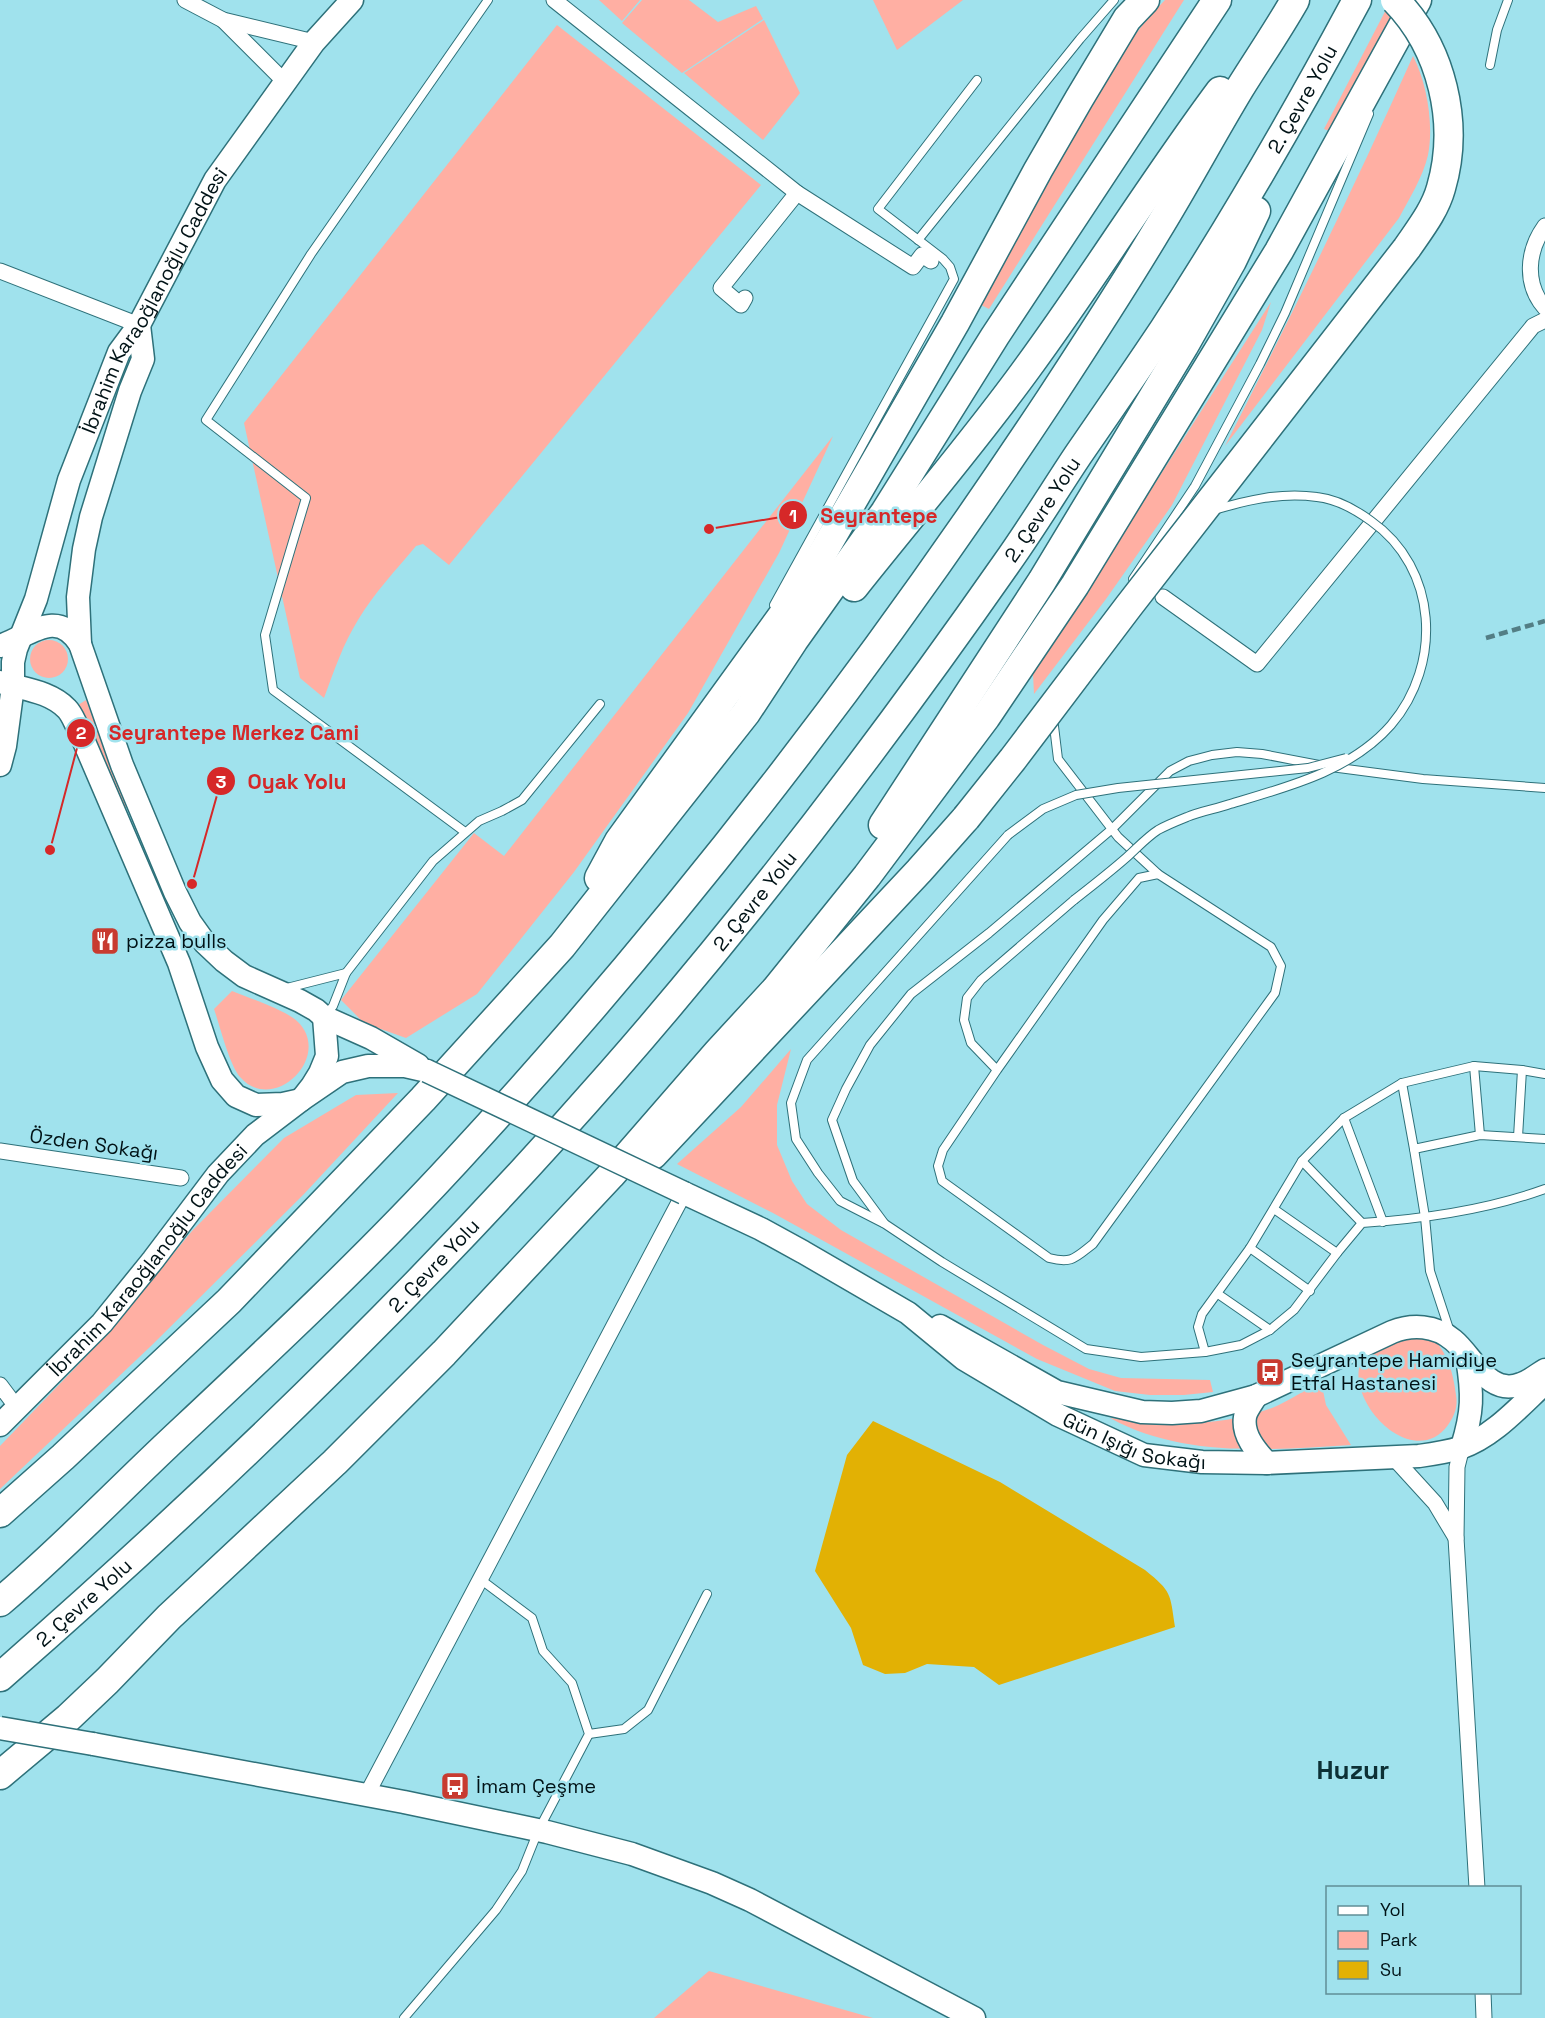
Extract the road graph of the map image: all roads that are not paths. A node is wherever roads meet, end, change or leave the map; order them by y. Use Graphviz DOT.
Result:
graph roads {
  1 [pos="185,0"];
  2 [pos="352,0"];
  3 [pos="488,0"];
  4 [pos="554,0"];
  5 [pos="1114,0"];
  6 [pos="1145,0"];
  7 [pos="1217,0"];
  8 [pos="1295,0"];
  9 [pos="1357,0"];
  10 [pos="1395,0"];
  11 [pos="1417,0"];
  12 [pos="1508,0"];
  13 [pos="223,20"];
  14 [pos="1279,29"];
  15 [pos="314,42"];
  16 [pos="1385,61"];
  17 [pos="1490,65"];
  18 [pos="977,80"];
  19 [pos="285,82"];
  20 [pos="1375,94"];
  21 [pos="1371,106"];
  22 [pos="1280,138"];
  23 [pos="796,193"];
  24 [pos="1545,226"];
  25 [pos="918,240"];
  26 [pos="931,261"];
  27 [pos="0,271"];
  28 [pos="745,298"];
  29 [pos="1545,308"];
  30 [pos="1545,320"];
  31 [pos="139,325"];
  32 [pos="1202,514"];
  33 [pos="1129,585"];
  34 [pos="1163,597"];
  35 [pos="770,613"];
  36 [pos="766,622"];
  37 [pos="1096,634"];
  38 [pos="22,636"];
  39 [pos="80,644"];
  40 [pos="0,646"];
  41 [pos="749,664"];
  42 [pos="7,684"];
  43 [pos="600,704"];
  44 [pos="747,713"];
  45 [pos="2,750"];
  46 [pos="1356,756"];
  47 [pos="1545,788"];
  48 [pos="1112,829"];
  49 [pos="465,832"];
  50 [pos="1158,874"];
  51 [pos="562,946"];
  52 [pos="346,973"];
  53 [pos="276,992"];
  54 [pos="324,1017"];
  55 [pos="718,1052"];
  56 [pos="1474,1066"];
  57 [pos="997,1070"];
  58 [pos="1522,1070"];
  59 [pos="427,1071"];
  60 [pos="1545,1074"];
  61 [pos="1402,1083"];
  62 [pos="301,1100"];
  63 [pos="1344,1118"];
  64 [pos="1480,1135"];
  65 [pos="1518,1137"];
  66 [pos="1545,1139"];
  67 [pos="1414,1149"];
  68 [pos="0,1151"];
  69 [pos="1302,1161"];
  70 [pos="182,1178"];
  71 [pos="1545,1189"];
  72 [pos="684,1193"];
  73 [pos="1274,1209"];
  74 [pos="1425,1217"];
  75 [pos="569,1220"];
  76 [pos="1383,1222"];
  77 [pos="1362,1223"];
  78 [pos="885,1224"];
  79 [pos="1250,1248"];
  80 [pos="1337,1253"];
  81 [pos="1310,1291"];
  82 [pos="1218,1294"];
  83 [pos="908,1313"];
  84 [pos="1270,1330"];
  85 [pos="1460,1348"];
  86 [pos="1205,1352"];
  87 [pos="1545,1370"];
  88 [pos="1545,1383"];
  89 [pos="0,1384"];
  90 [pos="1257,1396"];
  91 [pos="18,1409"];
  92 [pos="0,1425"];
  93 [pos="1462,1447"];
  94 [pos="1393,1457"];
  95 [pos="1267,1463"];
  96 [pos="0,1513"];
  97 [pos="1456,1538"];
  98 [pos="480,1579"];
  99 [pos="707,1594"];
  100 [pos="0,1602"];
  101 [pos="169,1617"];
  102 [pos="0,1677"];
  103 [pos="0,1728"];
  104 [pos="589,1734"];
  105 [pos="0,1753"];
  106 [pos="0,1775"];
  107 [pos="366,1794"];
  108 [pos="538,1831"];
  109 [pos="1477,1886"];
  110 [pos="1483,1994"];
  111 [pos="404,2018"];
  112 [pos="974,2018"];
  113 [pos="1484,2018"];
  1 -- 13 [label="street"];
  2 -- 15 [label="street, İbrahim Karaoğlanoğlu Caddesi"];
  3 -- 49 [label="lane"];
  4 -- 23 [label="street"];
  5 -- 25 [label="lane"];
  6 -- 41 [label="highway"];
  7 -- 44 [label="highway"];
  8 -- 14 [label="highway"];
  9 -- 22 [label="highway, 2. Çevre Yolu"];
  10 -- 32 [label="highway, bridge"];
  11 -- 16 [label="highway"];
  12 -- 17 [label="lane"];
  13 -- 15 [label="street"];
  13 -- 19 [label="street"];
  14 -- 44 [label="highway"];
  14 -- 100 [label="highway"];
  15 -- 19 [label="street, İbrahim Karaoğlanoğlu Caddesi"];
  16 -- 20 [label="lane"];
  16 -- 55 [label="highway"];
  18 -- 25 [label="lane"];
  19 -- 31 [label="street, İbrahim Karaoğlanoğlu Caddesi"];
  21 -- 33 [label="lane"];
  22 -- 55 [label="highway"];
  22 -- 102 [label="highway, 2. Çevre Yolu"];
  23 -- 26 [label="street"];
  23 -- 28 [label="street"];
  24 -- 29 [label="street"];
  25 -- 35 [label="lane"];
  27 -- 31 [label="street"];
  30 -- 34 [label="street"];
  31 -- 38 [label="street, İbrahim Karaoğlanoğlu Caddesi"];
  31 -- 39 [label="street"];
  32 -- 46 [label="lane, bridge"];
  32 -- 75 [label="highway, bridge"];
  36 -- 41 [label="lane"];
  37 -- 48 [label="lane"];
  38 -- 39 [label="street"];
  38 -- 40 [label="street"];
  38 -- 42 [label="street, İbrahim Karaoğlanoğlu Caddesi"];
  39 -- 53 [label="street"];
  41 -- 51 [label="highway"];
  42 -- 45 [label="street, İbrahim Karaoğlanoğlu Caddesi"];
  42 -- 62 [label="street"];
  43 -- 49 [label="lane"];
  44 -- 51 [label="highway"];
  46 -- 57 [label="lane, bridge"];
  46 -- 78 [label="lane, bridge"];
  47 -- 48 [label="lane"];
  48 -- 50 [label="lane"];
  48 -- 78 [label="lane"];
  49 -- 52 [label="lane"];
  50 -- 57 [label="lane"];
  50 -- 57 [label="lane"];
  51 -- 96 [label="highway"];
  52 -- 53 [label="lane"];
  52 -- 54 [label="lane"];
  53 -- 54 [label="street"];
  54 -- 59 [label="street"];
  54 -- 62 [label="street"];
  55 -- 75 [label="highway"];
  56 -- 58 [label="lane"];
  56 -- 61 [label="lane"];
  56 -- 64 [label="lane"];
  58 -- 60 [label="lane"];
  58 -- 65 [label="lane"];
  59 -- 62 [label="street"];
  59 -- 72 [label="street, Gün Işığı Sokağı, bridge"];
  61 -- 63 [label="lane"];
  61 -- 67 [label="lane"];
  62 -- 91 [label="street, İbrahim Karaoğlanoğlu Caddesi"];
  63 -- 69 [label="lane"];
  63 -- 76 [label="lane"];
  64 -- 65 [label="lane"];
  64 -- 67 [label="lane"];
  65 -- 66 [label="lane"];
  67 -- 74 [label="lane"];
  68 -- 70 [label="street, Özden Sokağı"];
  69 -- 73 [label="lane"];
  69 -- 77 [label="lane"];
  71 -- 74 [label="lane"];
  72 -- 83 [label="street, Gün Işığı Sokağı"];
  72 -- 98 [label="street"];
  73 -- 79 [label="lane"];
  73 -- 80 [label="lane"];
  74 -- 76 [label="lane"];
  74 -- 85 [label="lane"];
  75 -- 101 [label="highway"];
  76 -- 77 [label="lane"];
  77 -- 80 [label="lane"];
  78 -- 86 [label="lane"];
  79 -- 81 [label="lane"];
  79 -- 82 [label="lane"];
  80 -- 81 [label="lane"];
  81 -- 84 [label="lane"];
  82 -- 84 [label="lane"];
  82 -- 86 [label="lane"];
  83 -- 90 [label="street, Gün Işığı Sokağı"];
  83 -- 95 [label="street, Gün Işığı Sokağı"];
  84 -- 86 [label="lane"];
  85 -- 87 [label="street"];
  85 -- 90 [label="street, Gün Işığı Sokağı"];
  85 -- 93 [label="street"];
  88 -- 93 [label="street, Gün Işığı Sokağı"];
  89 -- 91 [label="street"];
  90 -- 95 [label="street"];
  91 -- 92 [label="street, İbrahim Karaoğlanoğlu Caddesi"];
  93 -- 94 [label="street, Gün Işığı Sokağı"];
  93 -- 97 [label="street"];
  94 -- 95 [label="street, Gün Işığı Sokağı"];
  94 -- 97 [label="street"];
  97 -- 109 [label="street"];
  98 -- 104 [label="lane"];
  98 -- 107 [label="street"];
  99 -- 104 [label="lane"];
  101 -- 105 [label="highway"];
  101 -- 106 [label="highway"];
  103 -- 107 [label="street, bridge"];
  104 -- 108 [label="lane"];
  107 -- 108 [label="street"];
  108 -- 111 [label="lane"];
  108 -- 112 [label="street"];
  110 -- 113 [label="street"];
}
